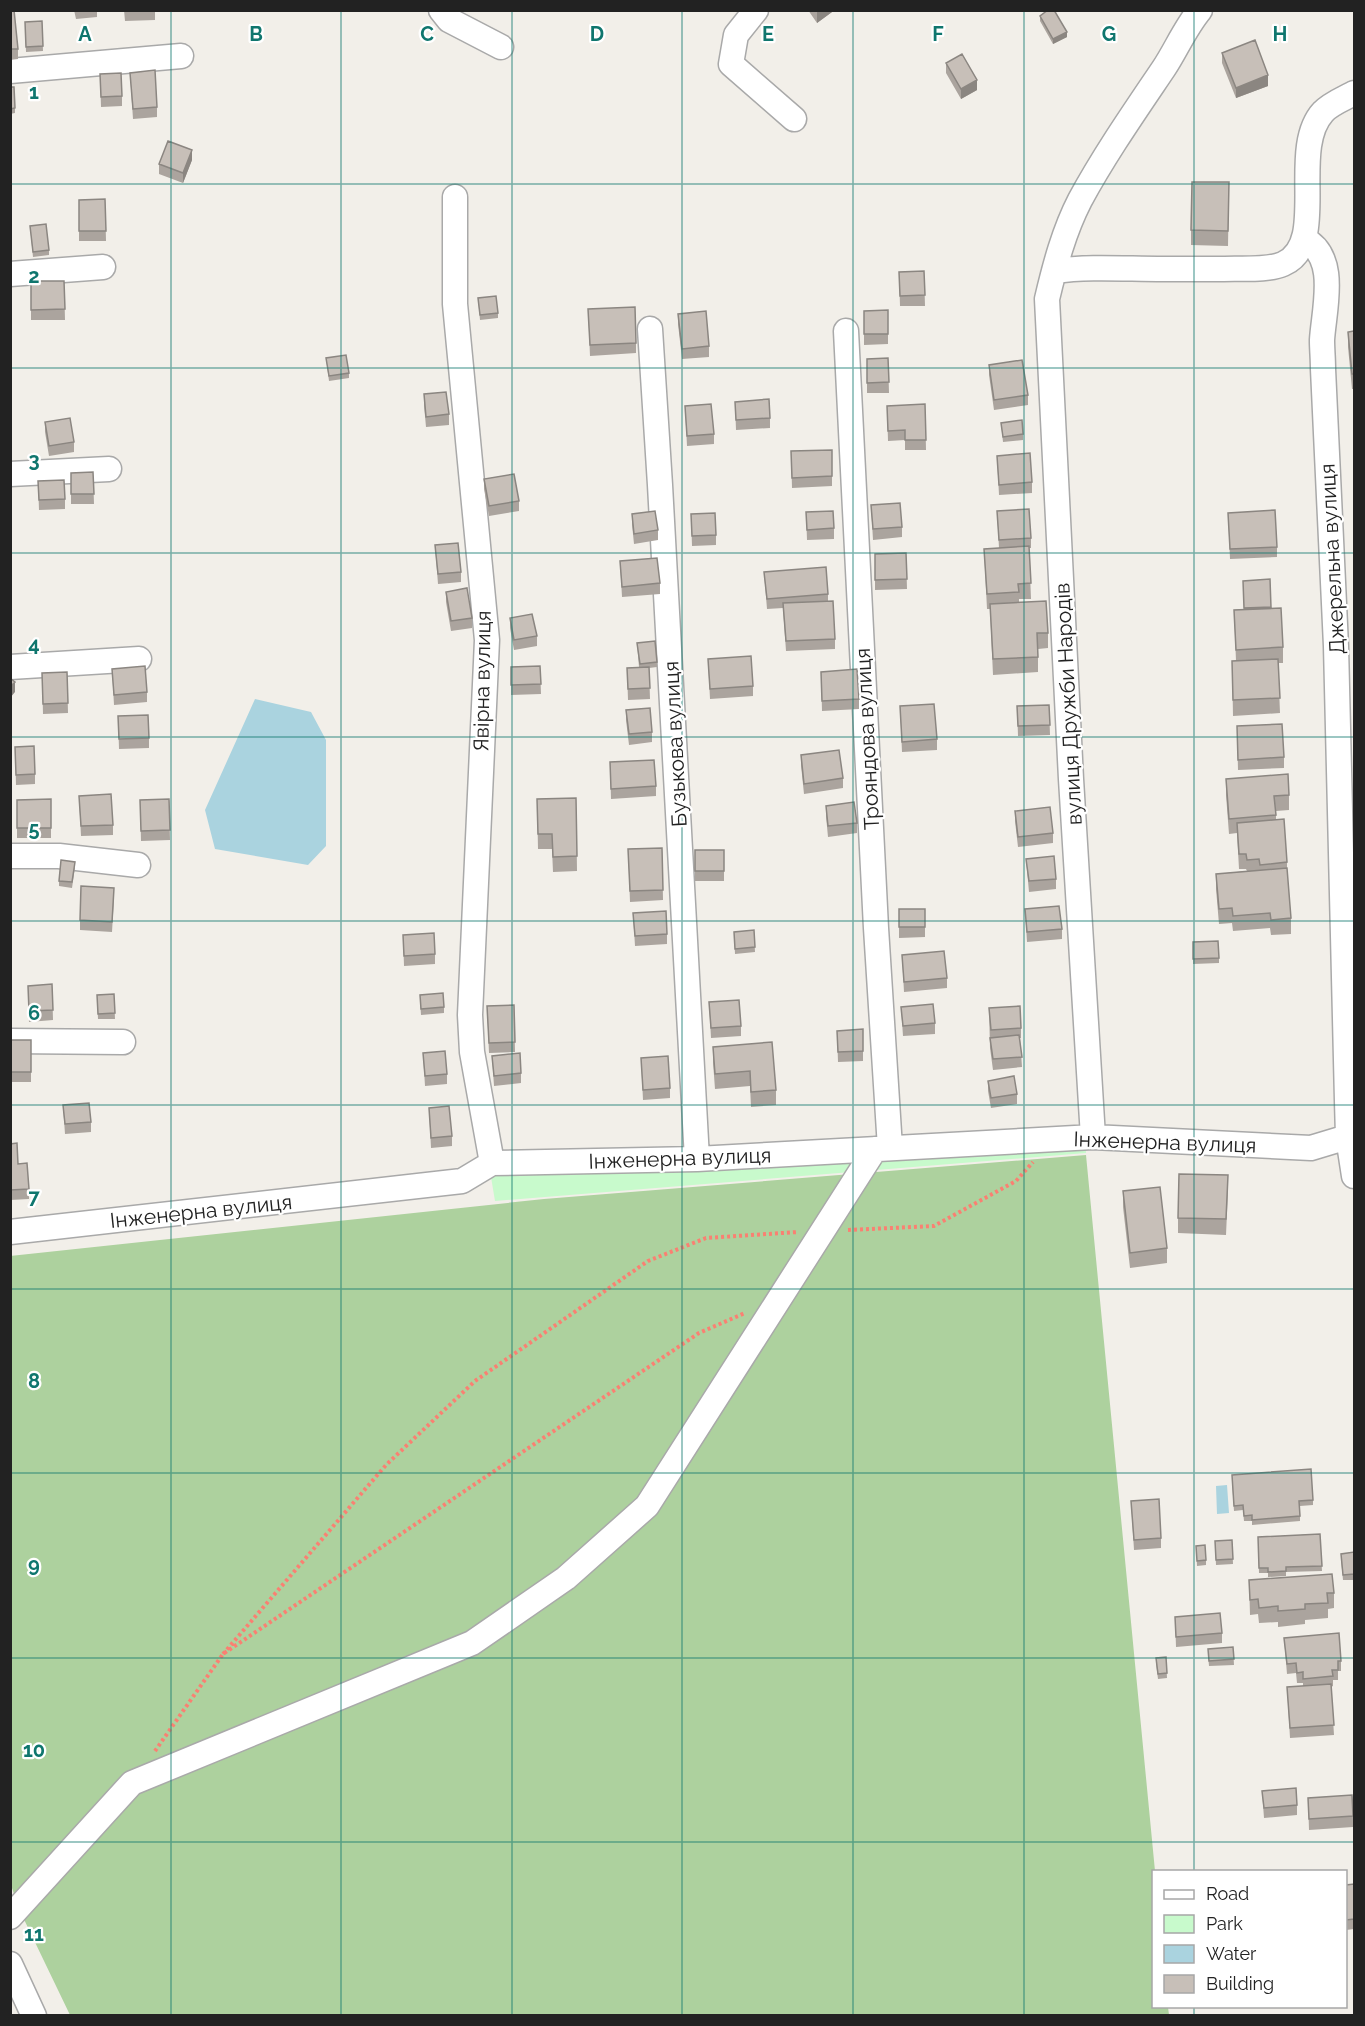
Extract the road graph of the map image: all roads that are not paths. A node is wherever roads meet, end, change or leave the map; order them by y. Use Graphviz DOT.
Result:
graph roads {
  1 [pos="441,10"];
  2 [pos="756,10"];
  3 [pos="1200,10"];
  4 [pos="501,47"];
  5 [pos="181,56"];
  6 [pos="10,71"];
  7 [pos="1354,93"];
  8 [pos="794,119"];
  9 [pos="455,197"];
  10 [pos="1304,238"];
  11 [pos="103,267"];
  12 [pos="1054,271"];
  13 [pos="10,274"];
  14 [pos="650,329"];
  15 [pos="846,330"];
  16 [pos="109,469"];
  17 [pos="10,474"];
  18 [pos="139,659"];
  19 [pos="10,667"];
  20 [pos="10,856"];
  21 [pos="138,865"];
  22 [pos="10,1041"];
  23 [pos="123,1042"];
  24 [pos="1351,1136"];
  25 [pos="1093,1137"];
  26 [pos="882,1148"];
  27 [pos="697,1159"];
  28 [pos="492,1163"];
  29 [pos="1354,1176"];
  30 [pos="10,1232"];
  31 [pos="10,1917"];
  32 [pos="10,1964"];
  33 [pos="34,2016"];
  1 -- 4 [label="street"];
  2 -- 8 [label="street"];
  3 -- 12 [label="street, вулиця Дружби Народів"];
  5 -- 6 [label="street"];
  7 -- 10 [label="street"];
  9 -- 28 [label="street, Явірна вулиця"];
  10 -- 12 [label="street"];
  10 -- 24 [label="street, Джерельна вулиця"];
  11 -- 13 [label="street"];
  12 -- 25 [label="street, вулиця Дружби Народів"];
  14 -- 27 [label="street, Бузькова вулиця"];
  15 -- 26 [label="street, Трояндова вулиця"];
  16 -- 17 [label="street"];
  18 -- 19 [label="street"];
  20 -- 21 [label="street"];
  22 -- 23 [label="street"];
  24 -- 25 [label="street, Інженерна вулиця"];
  24 -- 29 [label="street, Джерельна вулиця"];
  25 -- 26 [label="street, Інженерна вулиця"];
  26 -- 27 [label="street, Інженерна вулиця"];
  26 -- 31 [label="street"];
  27 -- 28 [label="street, Інженерна вулиця"];
  28 -- 30 [label="street, Інженерна вулиця"];
  32 -- 33 [label="street"];
}
